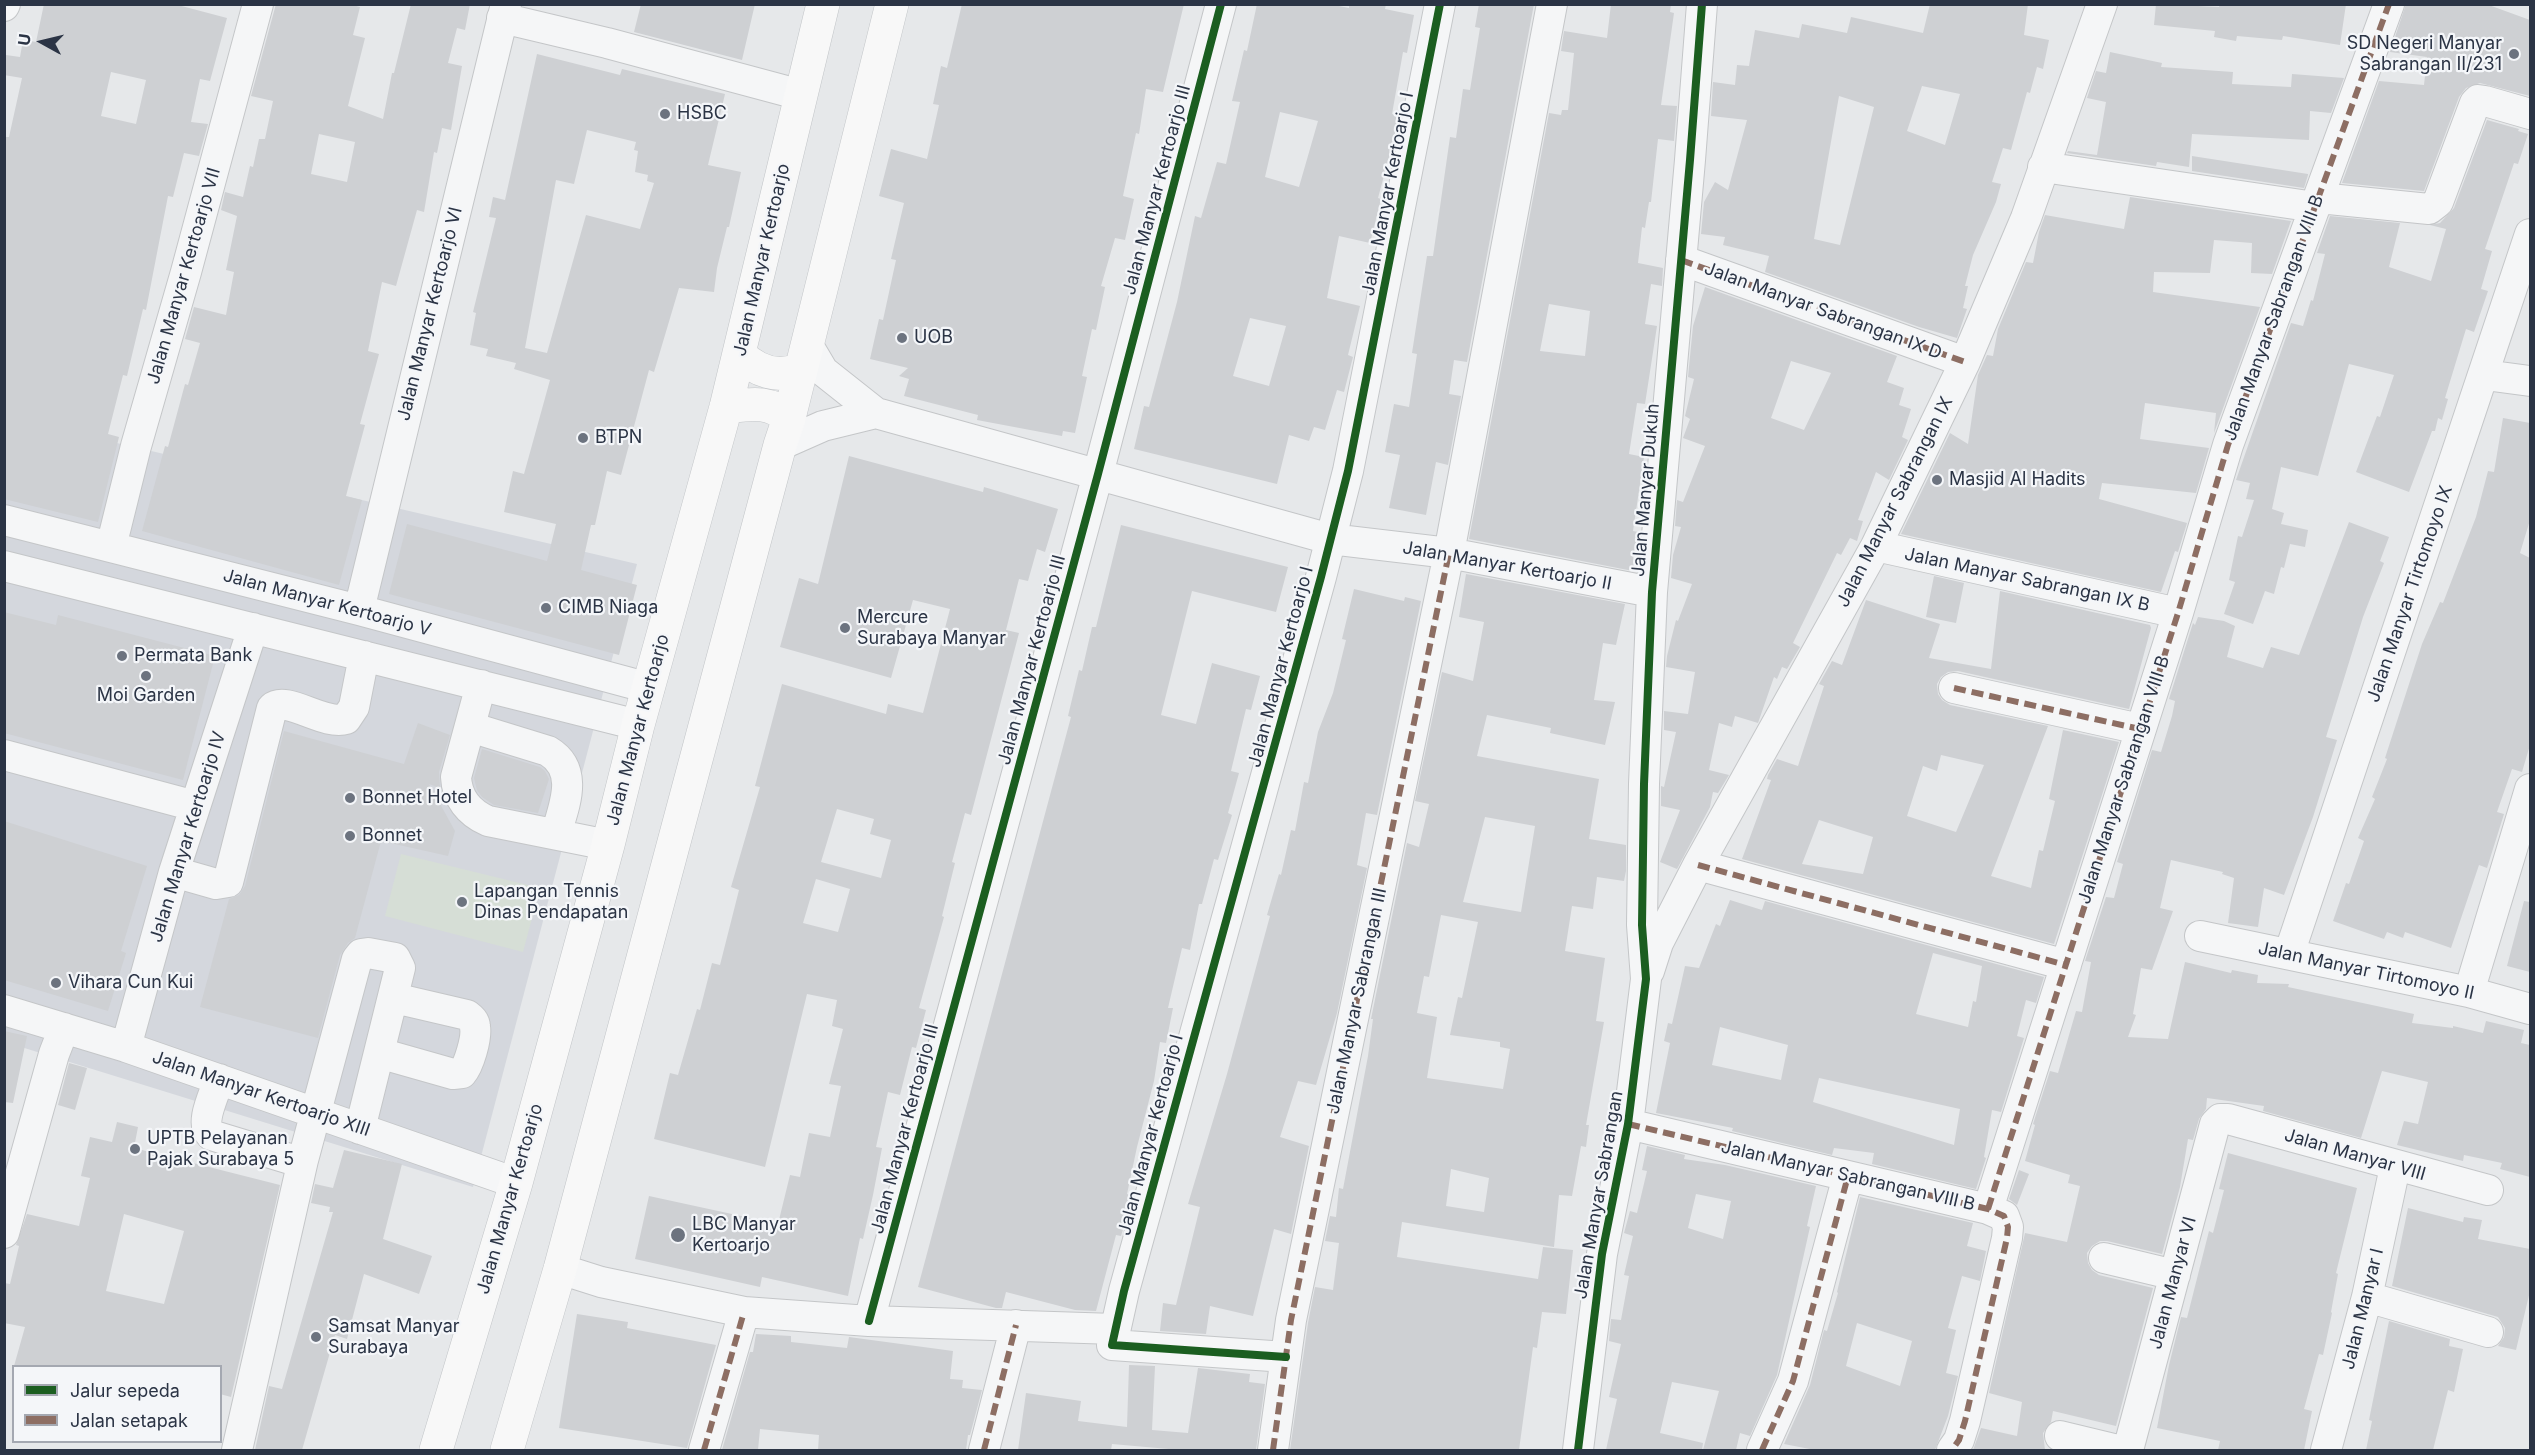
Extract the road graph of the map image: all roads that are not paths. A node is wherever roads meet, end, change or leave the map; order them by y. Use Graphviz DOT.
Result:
graph roads {
  1 [pos="258,4"];
  2 [pos="823,4"];
  3 [pos="892,4"];
  4 [pos="1221,4"];
  5 [pos="1440,4"];
  6 [pos="1552,4"];
  7 [pos="1702,4"];
  8 [pos="2102,4"];
  9 [pos="2389,4"];
  10 [pos="504,11"];
  11 [pos="801,95"];
  12 [pos="2530,114"];
  13 [pos="2043,167"];
  14 [pos="2317,203"];
  15 [pos="2530,234"];
  16 [pos="1681,260"];
  17 [pos="739,354"];
  18 [pos="804,356"];
  19 [pos="1965,362"];
  20 [pos="2485,375"];
  21 [pos="2530,381"];
  22 [pos="726,407"];
  23 [pos="876,413"];
  24 [pos="784,432"];
  25 [pos="1098,474"];
  26 [pos="4,520"];
  27 [pos="76,538"];
  28 [pos="1330,539"];
  29 [pos="1876,546"];
  30 [pos="111,547"];
  31 [pos="1449,553"];
  32 [pos="4,566"];
  33 [pos="66,581"];
  34 [pos="1652,592"];
  35 [pos="359,610"];
  36 [pos="2178,613"];
  37 [pos="253,628"];
  38 [pos="364,656"];
  39 [pos="557,665"];
  40 [pos="481,685"];
  41 [pos="649,688"];
  42 [pos="1954,688"];
  43 [pos="547,702"];
  44 [pos="638,725"];
  45 [pos="470,728"];
  46 [pos="2140,729"];
  47 [pos="4,755"];
  48 [pos="195,806"];
  49 [pos="2527,808"];
  50 [pos="556,834"];
  51 [pos="608,845"];
  52 [pos="1698,866"];
  53 [pos="174,872"];
  54 [pos="2200,936"];
  55 [pos="2289,954"];
  56 [pos="2066,965"];
  57 [pos="1646,979"];
  58 [pos="2469,992"];
  59 [pos="394,998"];
  60 [pos="2530,1009"];
  61 [pos="4,1011"];
  62 [pos="64,1028"];
  63 [pos="126,1047"];
  64 [pos="379,1053"];
  65 [pos="219,1079"];
  66 [pos="316,1113"];
  67 [pos="2222,1119"];
  68 [pos="1628,1124"];
  69 [pos="360,1129"];
  70 [pos="303,1160"];
  71 [pos="2395,1167"];
  72 [pos="1848,1176"];
  73 [pos="516,1183"];
  74 [pos="2488,1190"];
  75 [pos="1988,1209"];
  76 [pos="4,1233"];
  77 [pos="2104,1258"];
  78 [pos="560,1269"];
  79 [pos="2175,1275"];
  80 [pos="2367,1297"];
  81 [pos="744,1312"];
  82 [pos="869,1322"];
  83 [pos="1016,1325"];
  84 [pos="1115,1329"];
  85 [pos="2488,1332"];
  86 [pos="1286,1358"];
  87 [pos="2060,1436"];
  88 [pos="237,1450"];
  89 [pos="436,1450"];
  90 [pos="507,1450"];
  91 [pos="704,1450"];
  92 [pos="984,1450"];
  93 [pos="1273,1450"];
  94 [pos="1578,1450"];
  95 [pos="1762,1450"];
  96 [pos="1952,1450"];
  97 [pos="2118,1450"];
  98 [pos="2128,1450"];
  99 [pos="2326,1450"];
  1 -- 30 [label="street, Jalan Manyar Kertoarjo VII"];
  2 -- 11 [label="main road, Jalan Manyar Kertoarjo"];
  3 -- 18 [label="main road"];
  4 -- 25 [label="street, Jalan Manyar Kertoarjo III"];
  5 -- 28 [label="street, Jalan Manyar Kertoarjo I"];
  6 -- 31 [label="street, Jalan Manyar Sabrangan III"];
  7 -- 16 [label="street, Jalan Manyar Dukuh"];
  8 -- 13 [label="street, Jalan Manyar Sabrangan IX"];
  9 -- 14 [label="street, Jalan Manyar Sabrangan VIII B"];
  10 -- 11 [label="street, Jalan Manyar Kertoarjo VI"];
  10 -- 35 [label="street, Jalan Manyar Kertoarjo VI"];
  11 -- 17 [label="main road, Jalan Manyar Kertoarjo"];
  12 -- 14 [label="street"];
  13 -- 14 [label="street"];
  13 -- 19 [label="street, Jalan Manyar Sabrangan IX"];
  14 -- 36 [label="street, Jalan Manyar Sabrangan VIII B"];
  15 -- 20 [label="street, Jalan Manyar Tirtomoyo IX"];
  16 -- 19 [label="street, Jalan Manyar Sabrangan IX D"];
  16 -- 34 [label="street, Jalan Manyar Dukuh"];
  17 -- 18 [label="main road"];
  17 -- 22 [label="main road, Jalan Manyar Kertoarjo"];
  18 -- 23 [label="street, Jalan Manyar Kertoarjo II"];
  18 -- 24 [label="main road"];
  19 -- 29 [label="street, Jalan Manyar Sabrangan IX"];
  20 -- 21 [label="street"];
  20 -- 55 [label="street, Jalan Manyar Tirtomoyo IX"];
  22 -- 24 [label="main road"];
  22 -- 41 [label="main road, Jalan Manyar Kertoarjo"];
  23 -- 24 [label="street, Jalan Manyar Kertoarjo II"];
  23 -- 25 [label="street, Jalan Manyar Kertoarjo II"];
  24 -- 78 [label="main road"];
  25 -- 28 [label="street, Jalan Manyar Kertoarjo II"];
  25 -- 82 [label="street, Jalan Manyar Kertoarjo III"];
  26 -- 27 [label="street, Jalan Manyar Kertoarjo V"];
  27 -- 30 [label="street, Jalan Manyar Kertoarjo V"];
  27 -- 33 [label="street"];
  28 -- 31 [label="street, Jalan Manyar Kertoarjo II"];
  28 -- 84 [label="street, Jalan Manyar Kertoarjo I"];
  29 -- 36 [label="street, Jalan Manyar Sabrangan IX B"];
  29 -- 52 [label="street, Jalan Manyar Sabrangan IX"];
  30 -- 35 [label="street, Jalan Manyar Kertoarjo V"];
  31 -- 34 [label="street, Jalan Manyar Kertoarjo II"];
  31 -- 86 [label="street, Jalan Manyar Sabrangan III"];
  32 -- 33 [label="street"];
  33 -- 37 [label="street"];
  34 -- 57 [label="street, Jalan Manyar Dukuh"];
  35 -- 39 [label="street, Jalan Manyar Kertoarjo V"];
  36 -- 46 [label="street, Jalan Manyar Sabrangan VIII B"];
  37 -- 38 [label="street"];
  37 -- 48 [label="street, Jalan Manyar Kertoarjo IV"];
  38 -- 40 [label="street"];
  38 -- 53 [label="street"];
  39 -- 41 [label="street, Jalan Manyar Kertoarjo V"];
  39 -- 43 [label="street"];
  40 -- 43 [label="street"];
  40 -- 45 [label="street"];
  41 -- 44 [label="main road, Jalan Manyar Kertoarjo"];
  42 -- 46 [label="street"];
  43 -- 44 [label="street"];
  44 -- 51 [label="main road, Jalan Manyar Kertoarjo"];
  45 -- 50 [label="street"];
  45 -- 50 [label="street"];
  46 -- 56 [label="street, Jalan Manyar Sabrangan VIII B"];
  47 -- 48 [label="street"];
  48 -- 53 [label="street, Jalan Manyar Kertoarjo IV"];
  49 -- 58 [label="street"];
  50 -- 51 [label="street"];
  51 -- 73 [label="main road, Jalan Manyar Kertoarjo"];
  52 -- 56 [label="street"];
  52 -- 57 [label="street, Jalan Manyar Sabrangan IX"];
  53 -- 63 [label="street, Jalan Manyar Kertoarjo IV"];
  54 -- 55 [label="street, Jalan Manyar Tirtomoyo II"];
  55 -- 58 [label="street, Jalan Manyar Tirtomoyo II"];
  56 -- 75 [label="street, Jalan Manyar Sabrangan VIII B"];
  57 -- 68 [label="street, Jalan Manyar Sabrangan"];
  58 -- 60 [label="street, Jalan Manyar Tirtomoyo II"];
  59 -- 64 [label="street"];
  59 -- 64 [label="street"];
  59 -- 66 [label="street"];
  61 -- 62 [label="street, Jalan Manyar Kertoarjo XIII"];
  62 -- 63 [label="street, Jalan Manyar Kertoarjo XIII"];
  62 -- 76 [label="street"];
  63 -- 65 [label="street, Jalan Manyar Kertoarjo XIII"];
  64 -- 69 [label="street"];
  65 -- 66 [label="street, Jalan Manyar Kertoarjo XIII"];
  65 -- 70 [label="street"];
  66 -- 69 [label="street, Jalan Manyar Kertoarjo XIII"];
  66 -- 70 [label="street"];
  67 -- 71 [label="street, Jalan Manyar VIII"];
  67 -- 79 [label="street, Jalan Manyar VI"];
  68 -- 72 [label="street, Jalan Manyar Sabrangan VIII B"];
  68 -- 94 [label="street, Jalan Manyar Sabrangan"];
  69 -- 73 [label="street, Jalan Manyar Kertoarjo XIII"];
  70 -- 88 [label="street"];
  71 -- 74 [label="street, Jalan Manyar VIII"];
  71 -- 80 [label="street, Jalan Manyar I"];
  72 -- 75 [label="street, Jalan Manyar Sabrangan VIII B"];
  72 -- 95 [label="street"];
  73 -- 89 [label="main road, Jalan Manyar Kertoarjo"];
  75 -- 96 [label="street"];
  77 -- 79 [label="street"];
  78 -- 81 [label="street"];
  78 -- 90 [label="main road"];
  79 -- 98 [label="street, Jalan Manyar VI"];
  80 -- 85 [label="street"];
  80 -- 99 [label="street, Jalan Manyar I"];
  81 -- 82 [label="street"];
  81 -- 91 [label="street"];
  82 -- 83 [label="street"];
  83 -- 84 [label="street"];
  83 -- 92 [label="street"];
  84 -- 86 [label="street"];
  86 -- 93 [label="street, Jalan Manyar Sabrangan III"];
  87 -- 97 [label="street"];
}
